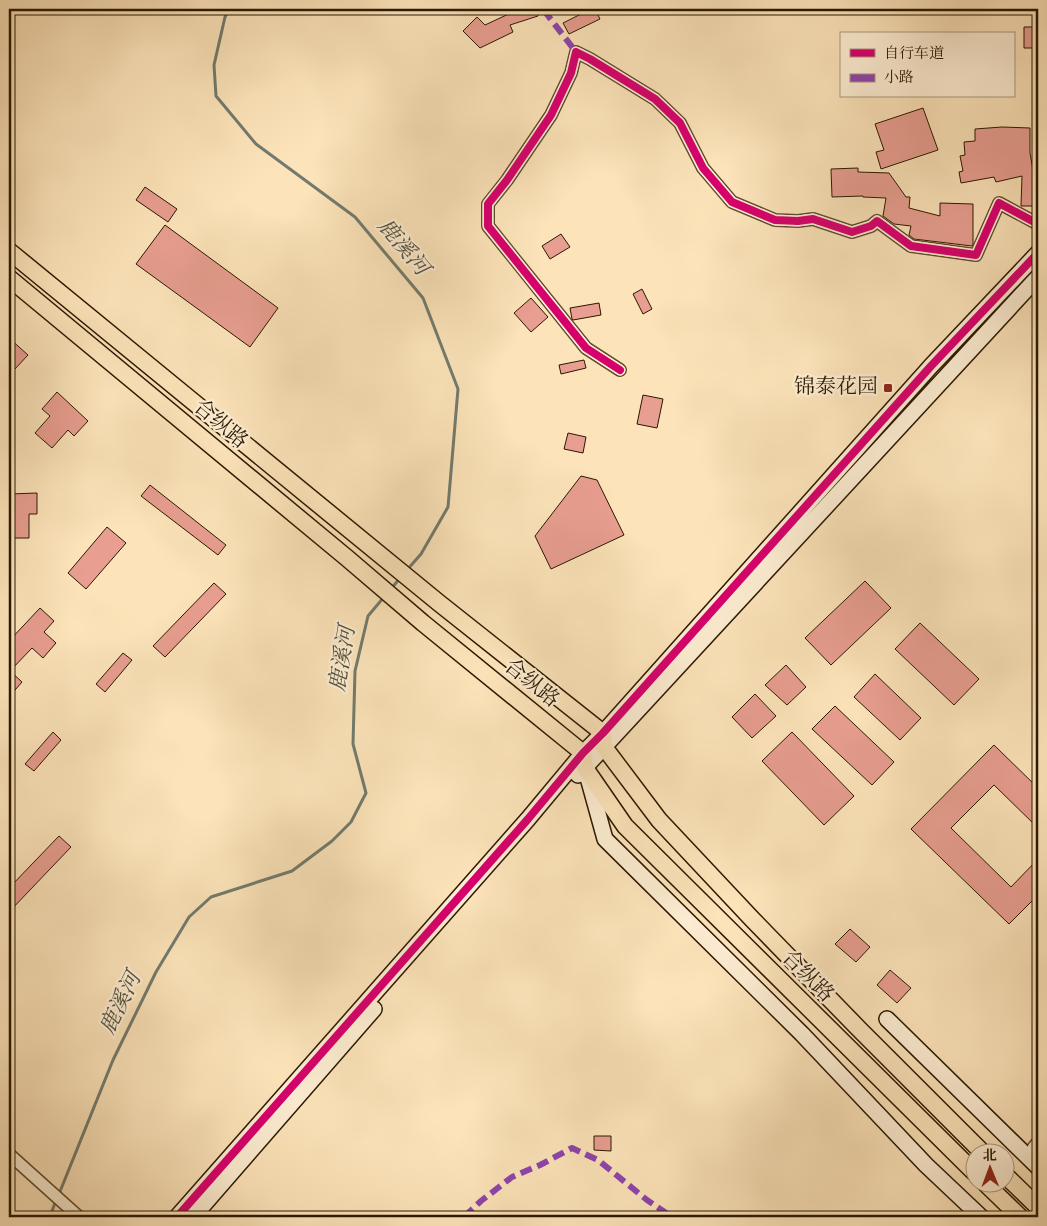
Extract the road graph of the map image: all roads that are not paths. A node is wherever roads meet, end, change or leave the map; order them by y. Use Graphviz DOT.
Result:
graph roads {
  1 [pos="1038,224"];
  2 [pos="9,251"];
  3 [pos="1038,253"];
  4 [pos="1038,277"];
  5 [pos="9,278"];
  6 [pos="620,370"];
  7 [pos="603,740"];
  8 [pos="584,760"];
  9 [pos="887,1019"];
  10 [pos="974,1144"];
  11 [pos="12,1157"];
  12 [pos="964,1162"];
  13 [pos="1038,1168"];
  14 [pos="1014,1184"];
  15 [pos="996,1194"];
  16 [pos="1038,1207"];
  17 [pos="78,1217"];
  18 [pos="177,1217"];
  19 [pos="193,1217"];
  20 [pos="981,1217"];
  21 [pos="1020,1217"];
  1 -- 6 [label="street"];
  2 -- 7 [label="main road, 合纵路"];
  3 -- 7 [label="street"];
  4 -- 7 [label="street"];
  5 -- 8 [label="main road, 合纵路"];
  7 -- 8 [label="street"];
  7 -- 10 [label="main road, 合纵路"];
  8 -- 12 [label="main road, 合纵路"];
  8 -- 18 [label="street"];
  8 -- 19 [label="street"];
  8 -- 20 [label="street"];
  9 -- 13 [label="street"];
  11 -- 17 [label="street"];
  14 -- 16 [label="main road"];
  15 -- 21 [label="main road"];
}
